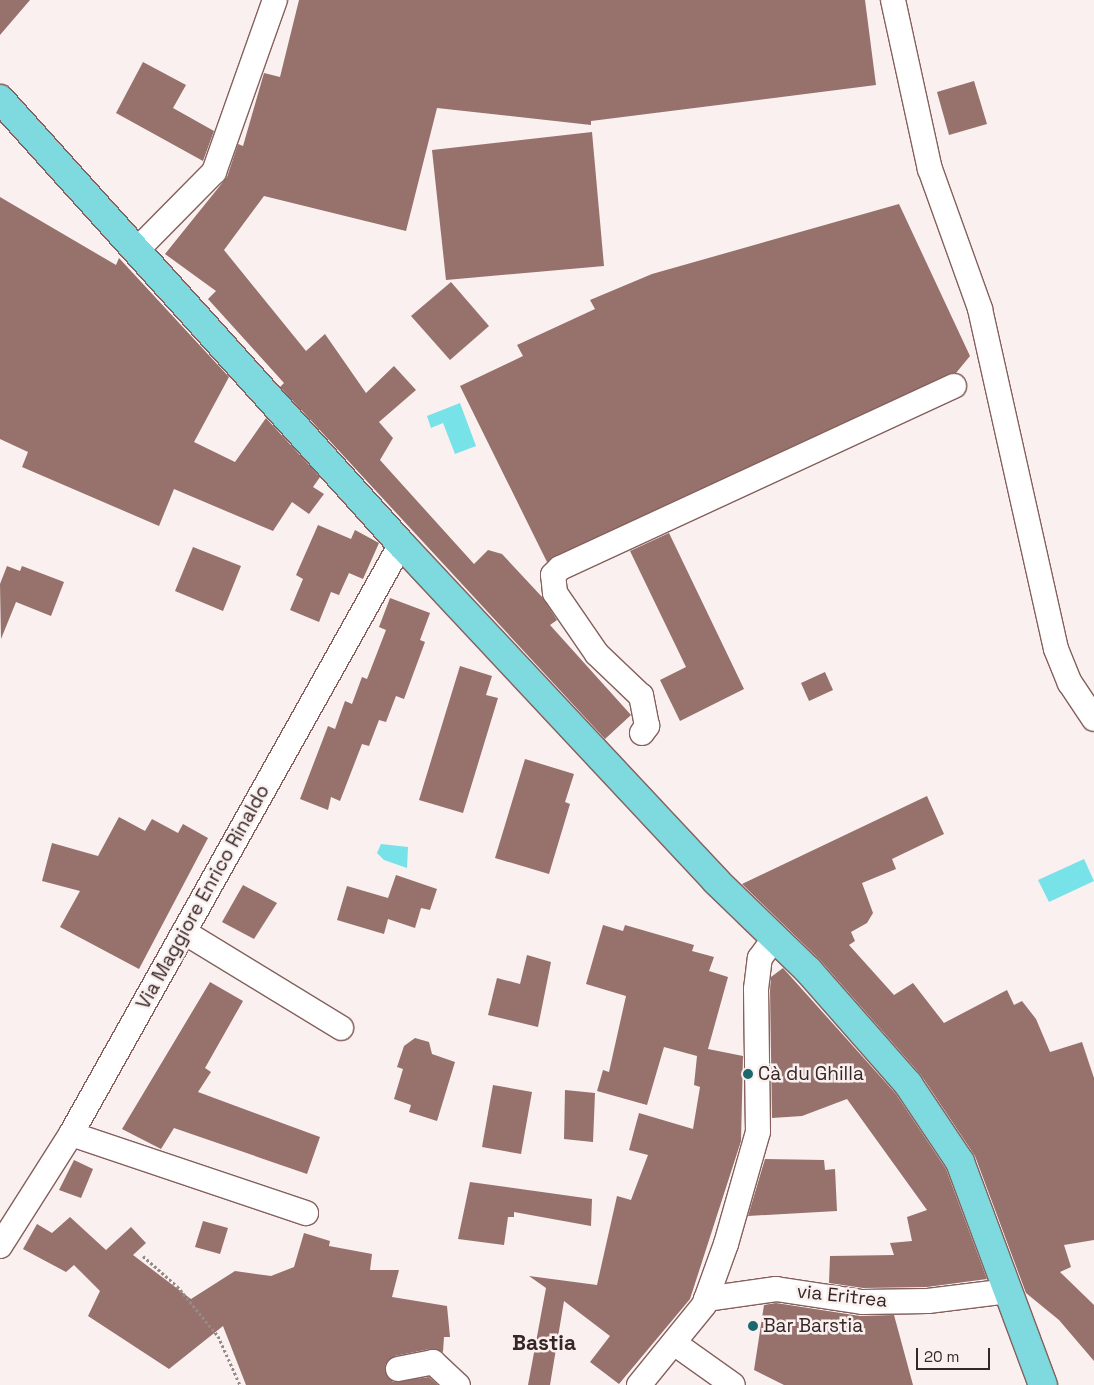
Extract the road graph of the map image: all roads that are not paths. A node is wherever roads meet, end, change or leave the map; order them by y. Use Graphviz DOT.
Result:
graph roads {
  1 [pos="275,0"];
  2 [pos="893,0"];
  3 [pos="0,99"];
  4 [pos="136,251"];
  5 [pos="954,386"];
  6 [pos="401,544"];
  7 [pos="1094,719"];
  8 [pos="642,733"];
  9 [pos="184,932"];
  10 [pos="775,937"];
  11 [pos="341,1028"];
  12 [pos="72,1134"];
  13 [pos="306,1213"];
  14 [pos="0,1246"];
  15 [pos="1008,1291"];
  16 [pos="706,1299"];
  17 [pos="674,1343"];
  18 [pos="398,1369"];
  19 [pos="458,1385"];
  20 [pos="639,1385"];
  21 [pos="734,1385"];
  22 [pos="1043,1385"];
  1 -- 4 [label="street"];
  2 -- 7 [label="street"];
  3 -- 4 [label="main road"];
  4 -- 6 [label="main road"];
  5 -- 8 [label="street"];
  6 -- 9 [label="street, Via Maggiore Enrico Rinaldo"];
  6 -- 10 [label="main road"];
  9 -- 11 [label="street"];
  9 -- 12 [label="street, Via Maggiore Enrico Rinaldo"];
  10 -- 15 [label="main road"];
  10 -- 16 [label="street"];
  12 -- 13 [label="street"];
  12 -- 14 [label="street, Via Maggiore Enrico Rinaldo"];
  15 -- 16 [label="street, via Eritrea"];
  15 -- 22 [label="main road"];
  16 -- 17 [label="street"];
  17 -- 20 [label="street"];
  17 -- 21 [label="street"];
  18 -- 19 [label="street"];
}
